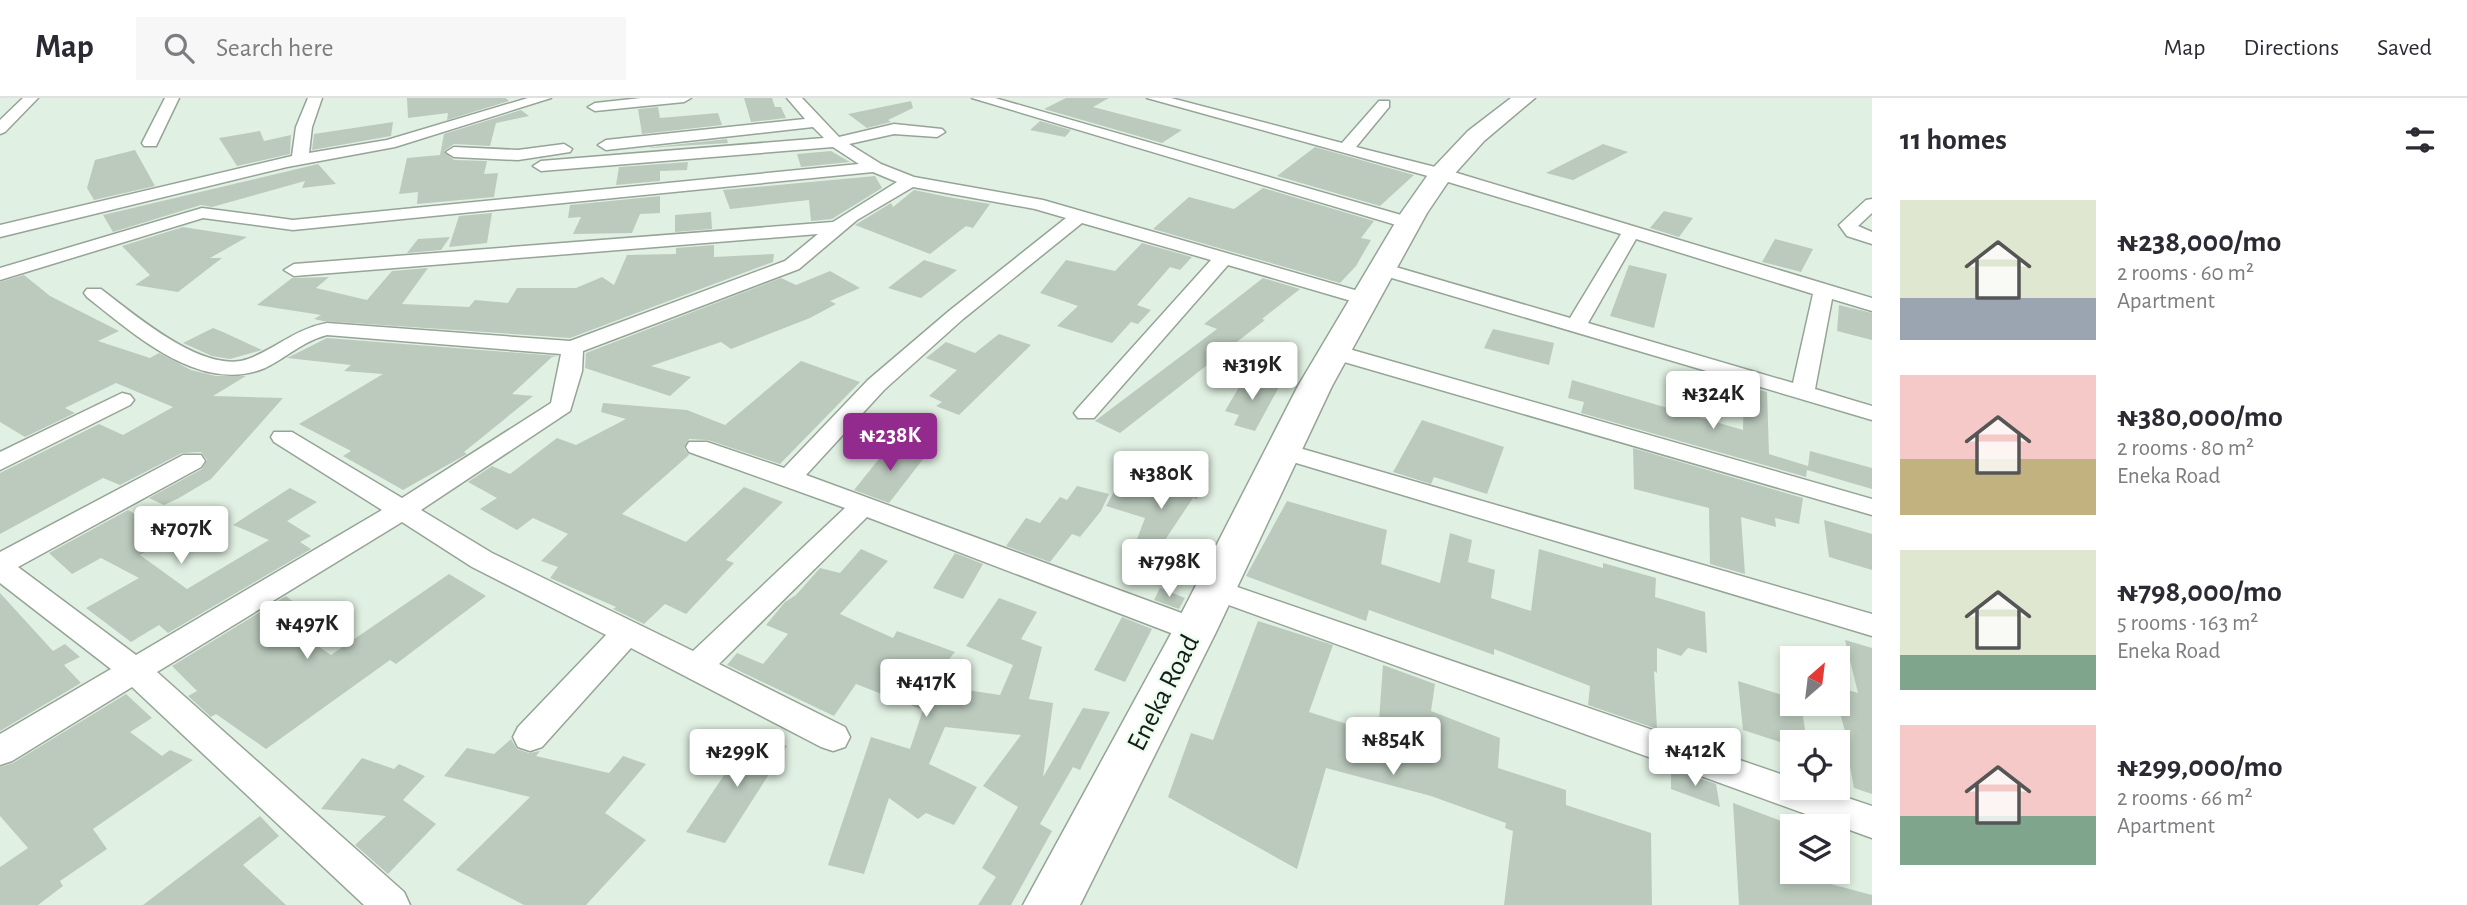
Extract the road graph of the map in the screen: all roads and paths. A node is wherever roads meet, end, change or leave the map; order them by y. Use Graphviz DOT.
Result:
graph roads {
  1 [pos="31,98"];
  2 [pos="172,98"];
  3 [pos="315,98"];
  4 [pos="476,98"];
  5 [pos="544,98"];
  6 [pos="684,98"];
  7 [pos="794,98"];
  8 [pos="979,98"];
  9 [pos="1154,98"];
  10 [pos="1230,98"];
  11 [pos="1524,98"];
  12 [pos="1384,104"];
  13 [pos="595,107"];
  14 [pos="1211,114"];
  15 [pos="481,117"];
  16 [pos="815,122"];
  17 [pos="0,129"];
  18 [pos="937,132"];
  19 [pos="836,142"];
  20 [pos="150,143"];
  21 [pos="1345,149"];
  22 [pos="454,152"];
  23 [pos="300,159"];
  24 [pos="541,166"];
  25 [pos="875,167"];
  26 [pos="1441,174"];
  27 [pos="910,181"];
  28 [pos="1872,204"];
  29 [pos="1079,216"];
  30 [pos="1409,223"];
  31 [pos="836,227"];
  32 [pos="0,231"];
  33 [pos="1632,231"];
  34 [pos="1872,238"];
  35 [pos="1223,259"];
  36 [pos="294,270"];
  37 [pos="0,274"];
  38 [pos="1374,284"];
  39 [pos="1824,290"];
  40 [pos="94,293"];
  41 [pos="1872,304"];
  42 [pos="1575,327"];
  43 [pos="572,348"];
  44 [pos="1335,352"];
  45 [pos="1802,394"];
  46 [pos="122,400"];
  47 [pos="1086,413"];
  48 [pos="1872,414"];
  49 [pos="283,437"];
  50 [pos="698,447"];
  51 [pos="1282,451"];
  52 [pos="3,456"];
  53 [pos="192,461"];
  54 [pos="789,478"];
  55 [pos="863,506"];
  56 [pos="1870,507"];
  57 [pos="404,509"];
  58 [pos="0,566"];
  59 [pos="1214,589"];
  60 [pos="1872,625"];
  61 [pos="1195,630"];
  62 [pos="627,632"];
  63 [pos="697,667"];
  64 [pos="135,671"];
  65 [pos="530,737"];
  66 [pos="833,737"];
  67 [pos="0,751"];
  68 [pos="1872,822"];
  69 [pos="388,904"];
  70 [pos="1051,905"];
  1 -- 17 [label="street"];
  2 -- 20 [label="street"];
  3 -- 23 [label="street"];
  4 -- 15 [label="street"];
  5 -- 15 [label="street"];
  6 -- 13 [label="street"];
  7 -- 16 [label="street"];
  8 -- 30 [label="street"];
  9 -- 14 [label="street"];
  10 -- 14 [label="street"];
  11 -- 26 [label="main road, Eneka Road"];
  12 -- 21 [label="street"];
  14 -- 21 [label="street"];
  15 -- 23 [label="street"];
  16 -- 19 [label="street"];
  16 -- 22 [label="street"];
  18 -- 19 [label="street"];
  19 -- 24 [label="street"];
  19 -- 25 [label="street"];
  21 -- 26 [label="street"];
  23 -- 32 [label="street"];
  25 -- 27 [label="street"];
  25 -- 37 [label="street"];
  26 -- 30 [label="main road, Eneka Road"];
  26 -- 33 [label="street"];
  27 -- 29 [label="street"];
  27 -- 31 [label="street"];
  28 -- 34 [label="street"];
  29 -- 35 [label="street"];
  29 -- 54 [label="street"];
  30 -- 38 [label="main road, Eneka Road"];
  31 -- 36 [label="street"];
  31 -- 43 [label="street"];
  33 -- 39 [label="street"];
  33 -- 42 [label="street"];
  35 -- 38 [label="street"];
  35 -- 47 [label="street"];
  38 -- 42 [label="street"];
  38 -- 44 [label="main road, Eneka Road"];
  39 -- 41 [label="street"];
  39 -- 45 [label="street"];
  40 -- 43 [label="street"];
  42 -- 45 [label="street"];
  43 -- 57 [label="street"];
  44 -- 51 [label="main road, Eneka Road"];
  44 -- 56 [label="street"];
  45 -- 48 [label="street"];
  46 -- 52 [label="street"];
  49 -- 57 [label="street"];
  50 -- 54 [label="street"];
  51 -- 59 [label="main road, Eneka Road"];
  51 -- 60 [label="street"];
  53 -- 58 [label="street"];
  54 -- 55 [label="street"];
  55 -- 61 [label="street"];
  55 -- 63 [label="street"];
  57 -- 62 [label="street"];
  57 -- 64 [label="street"];
  58 -- 64 [label="street"];
  59 -- 61 [label="main road, Eneka Road"];
  59 -- 68 [label="street"];
  61 -- 70 [label="main road, Eneka Road"];
  62 -- 63 [label="street"];
  62 -- 65 [label="street"];
  63 -- 66 [label="street"];
  64 -- 67 [label="street"];
  64 -- 69 [label="street"];
}
